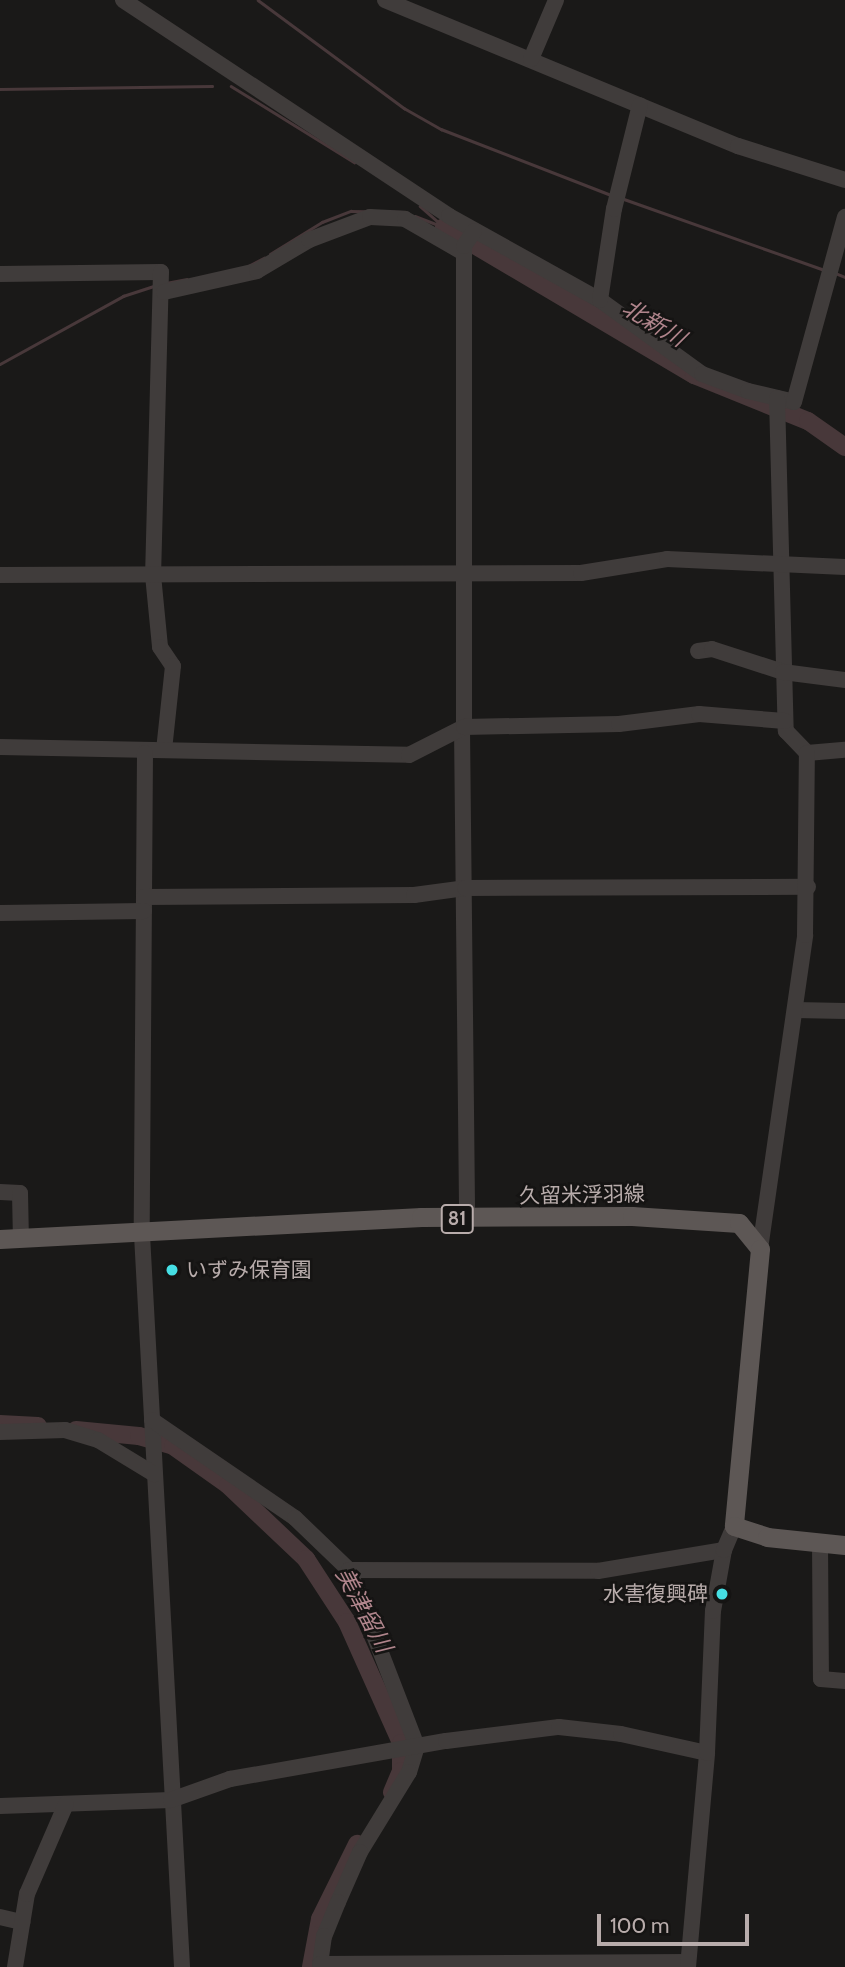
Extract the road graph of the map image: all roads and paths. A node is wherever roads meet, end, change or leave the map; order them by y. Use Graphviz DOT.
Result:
graph roads {
  1 [pos="123,0"];
  2 [pos="385,0"];
  3 [pos="556,0"];
  4 [pos="531,59"];
  5 [pos="640,105"];
  6 [pos="845,180"];
  7 [pos="845,217"];
  8 [pos="468,241"];
  9 [pos="0,274"];
  10 [pos="163,286"];
  11 [pos="600,300"];
  12 [pos="776,401"];
  13 [pos="778,565"];
  14 [pos="845,567"];
  15 [pos="0,575"];
  16 [pos="153,575"];
  17 [pos="466,575"];
  18 [pos="698,651"];
  19 [pos="783,672"];
  20 [pos="845,680"];
  21 [pos="785,722"];
  22 [pos="463,728"];
  23 [pos="0,747"];
  24 [pos="164,750"];
  25 [pos="845,750"];
  26 [pos="145,752"];
  27 [pos="807,752"];
  28 [pos="465,887"];
  29 [pos="807,887"];
  30 [pos="144,904"];
  31 [pos="0,913"];
  32 [pos="795,1010"];
  33 [pos="845,1011"];
  34 [pos="0,1192"];
  35 [pos="467,1220"];
  36 [pos="142,1235"];
  37 [pos="0,1239"];
  38 [pos="21,1239"];
  39 [pos="760,1249"];
  40 [pos="152,1420"];
  41 [pos="0,1432"];
  42 [pos="154,1468"];
  43 [pos="734,1526"];
  44 [pos="820,1542"];
  45 [pos="845,1545"];
  46 [pos="724,1550"];
  47 [pos="349,1570"];
  48 [pos="845,1681"];
  49 [pos="415,1747"];
  50 [pos="707,1753"];
  51 [pos="171,1800"];
  52 [pos="66,1804"];
  53 [pos="0,1806"];
  54 [pos="0,1917"];
  55 [pos="22,1922"];
  56 [pos="688,1964"];
  57 [pos="15,1967"];
  58 [pos="182,1967"];
  1 -- 8 [label="street"];
  2 -- 4 [label="street"];
  3 -- 4 [label="street"];
  4 -- 5 [label="street"];
  5 -- 6 [label="street"];
  5 -- 11 [label="street"];
  7 -- 12 [label="street"];
  8 -- 10 [label="street"];
  8 -- 11 [label="street"];
  8 -- 17 [label="street"];
  9 -- 10 [label="street"];
  10 -- 16 [label="street"];
  11 -- 12 [label="street"];
  12 -- 13 [label="street"];
  13 -- 14 [label="street"];
  13 -- 17 [label="street"];
  13 -- 19 [label="street"];
  15 -- 16 [label="street"];
  16 -- 17 [label="street"];
  16 -- 24 [label="street"];
  17 -- 22 [label="street"];
  18 -- 19 [label="street"];
  19 -- 20 [label="street"];
  19 -- 21 [label="street"];
  21 -- 22 [label="street"];
  21 -- 27 [label="street"];
  22 -- 24 [label="street"];
  22 -- 28 [label="street"];
  23 -- 26 [label="street"];
  24 -- 26 [label="street"];
  25 -- 27 [label="street"];
  26 -- 30 [label="street"];
  27 -- 29 [label="street"];
  28 -- 29 [label="street"];
  28 -- 30 [label="street"];
  28 -- 35 [label="street"];
  29 -- 32 [label="street"];
  30 -- 31 [label="street"];
  30 -- 36 [label="street"];
  32 -- 33 [label="street"];
  32 -- 39 [label="street"];
  34 -- 38 [label="street"];
  35 -- 36 [label="main road, 久留米浮羽線 / 81"];
  35 -- 39 [label="main road, 久留米浮羽線 / 81"];
  36 -- 38 [label="main road, 久留米浮羽線 / 81"];
  36 -- 40 [label="street"];
  37 -- 38 [label="main road, 久留米浮羽線 / 81"];
  39 -- 43 [label="main road"];
  40 -- 42 [label="street"];
  40 -- 47 [label="street"];
  41 -- 42 [label="street"];
  42 -- 51 [label="street"];
  43 -- 44 [label="main road"];
  43 -- 46 [label="street"];
  44 -- 45 [label="main road"];
  44 -- 48 [label="street"];
  46 -- 47 [label="street"];
  46 -- 50 [label="street"];
  47 -- 49 [label="street"];
  49 -- 50 [label="street"];
  49 -- 51 [label="street"];
  49 -- 56 [label="street"];
  50 -- 56 [label="street"];
  51 -- 52 [label="street"];
  51 -- 58 [label="street"];
  52 -- 53 [label="street"];
  52 -- 55 [label="street"];
  54 -- 55 [label="street"];
  55 -- 57 [label="street"];
}
